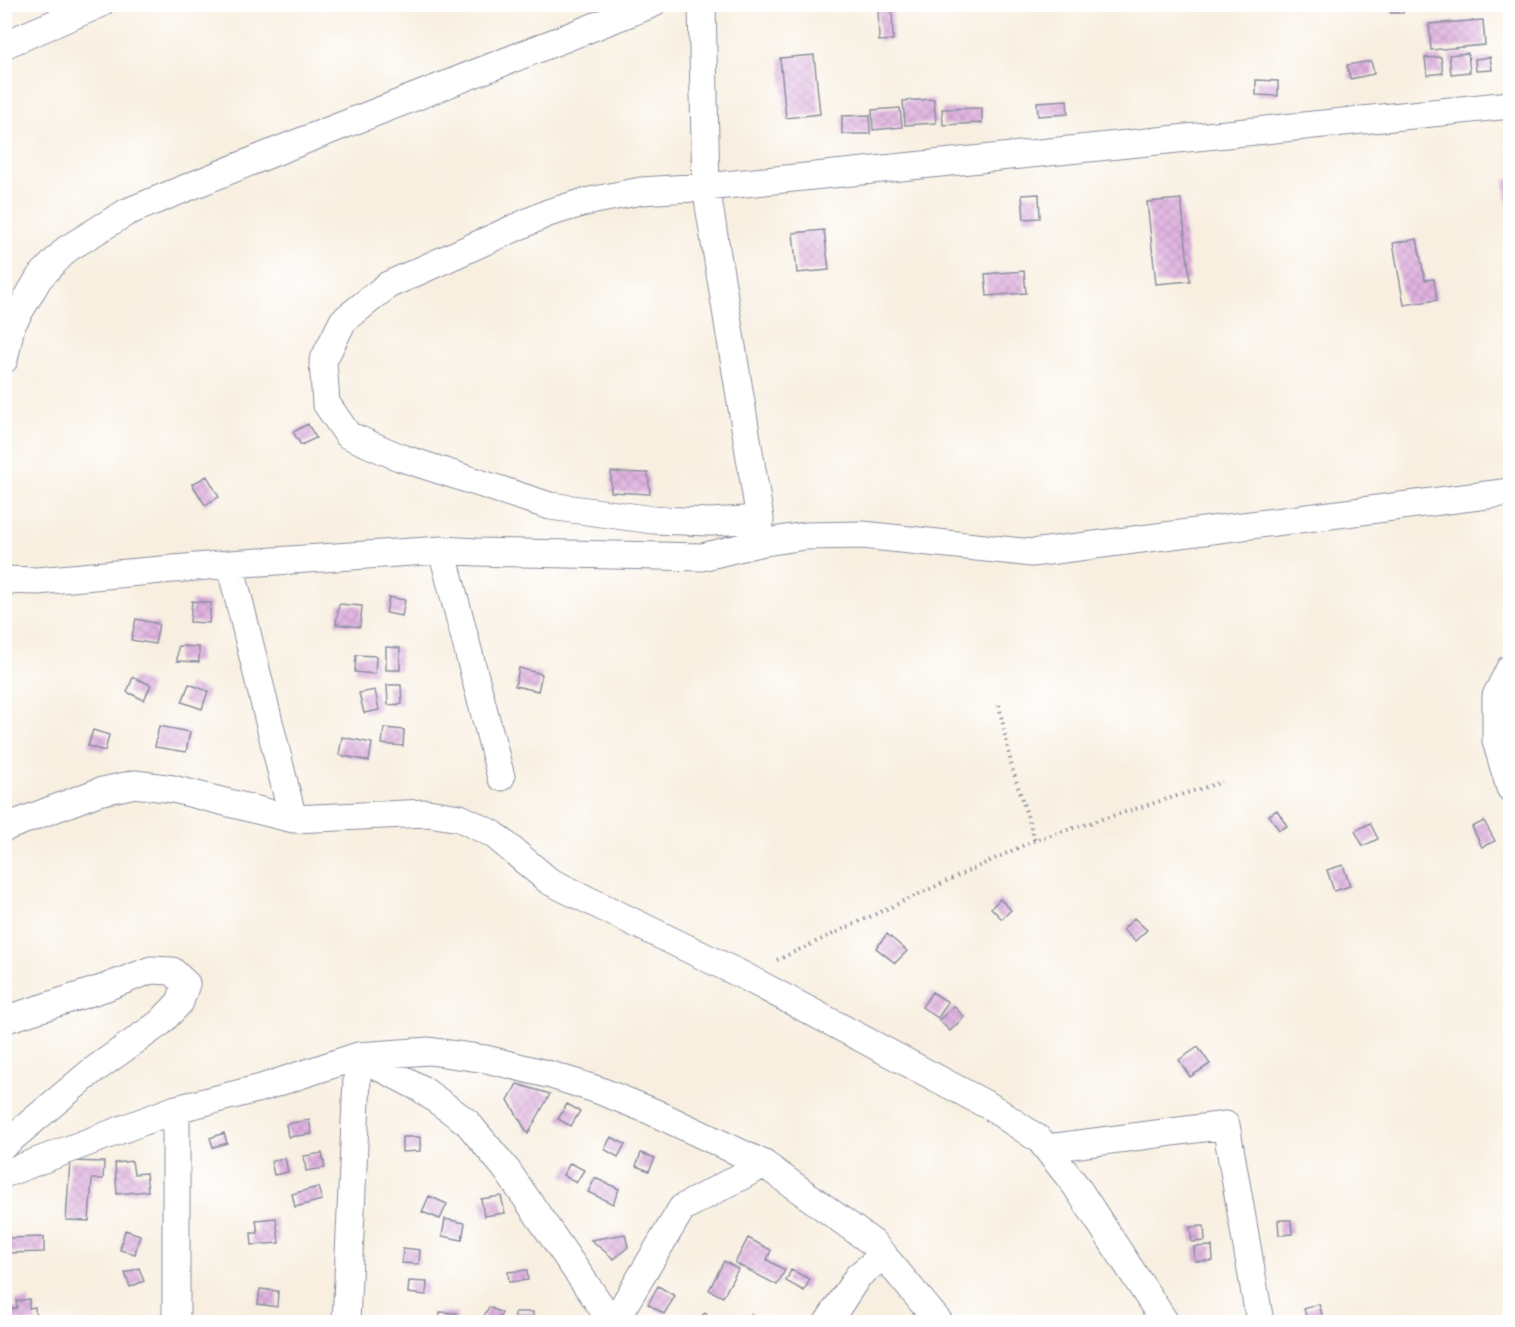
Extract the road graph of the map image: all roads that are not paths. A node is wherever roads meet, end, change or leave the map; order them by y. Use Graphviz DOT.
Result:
graph roads {
  1 [pos="100,4"];
  2 [pos="652,4"];
  3 [pos="702,4"];
  4 [pos="4,45"];
  5 [pos="1510,105"];
  6 [pos="706,187"];
  7 [pos="4,360"];
  8 [pos="1510,492"];
  9 [pos="759,531"];
  10 [pos="442,550"];
  11 [pos="230,564"];
  12 [pos="4,580"];
  13 [pos="1510,669"];
  14 [pos="501,777"];
  15 [pos="1510,788"];
  16 [pos="293,819"];
  17 [pos="4,828"];
  18 [pos="4,1020"];
  19 [pos="358,1056"];
  20 [pos="176,1109"];
  21 [pos="4,1145"];
  22 [pos="1048,1148"];
  23 [pos="764,1164"];
  24 [pos="4,1174"];
  25 [pos="884,1256"];
  26 [pos="176,1323"];
  27 [pos="346,1323"];
  28 [pos="613,1323"];
  29 [pos="828,1323"];
  30 [pos="939,1323"];
  31 [pos="1165,1323"];
  32 [pos="1260,1323"];
  1 -- 4 [label="street"];
  2 -- 7 [label="street"];
  3 -- 6 [label="street"];
  5 -- 6 [label="street"];
  6 -- 9 [label="street"];
  6 -- 9 [label="street"];
  8 -- 9 [label="street"];
  9 -- 10 [label="street"];
  10 -- 11 [label="street"];
  10 -- 14 [label="street"];
  11 -- 12 [label="street"];
  11 -- 16 [label="street"];
  13 -- 15 [label="street"];
  16 -- 17 [label="street"];
  16 -- 22 [label="street"];
  18 -- 21 [label="street"];
  19 -- 20 [label="street"];
  19 -- 23 [label="street"];
  19 -- 27 [label="street"];
  19 -- 28 [label="street"];
  20 -- 24 [label="street"];
  20 -- 26 [label="street"];
  22 -- 31 [label="street"];
  22 -- 32 [label="street"];
  23 -- 25 [label="street"];
  23 -- 28 [label="street"];
  25 -- 29 [label="street"];
  25 -- 30 [label="street"];
}
